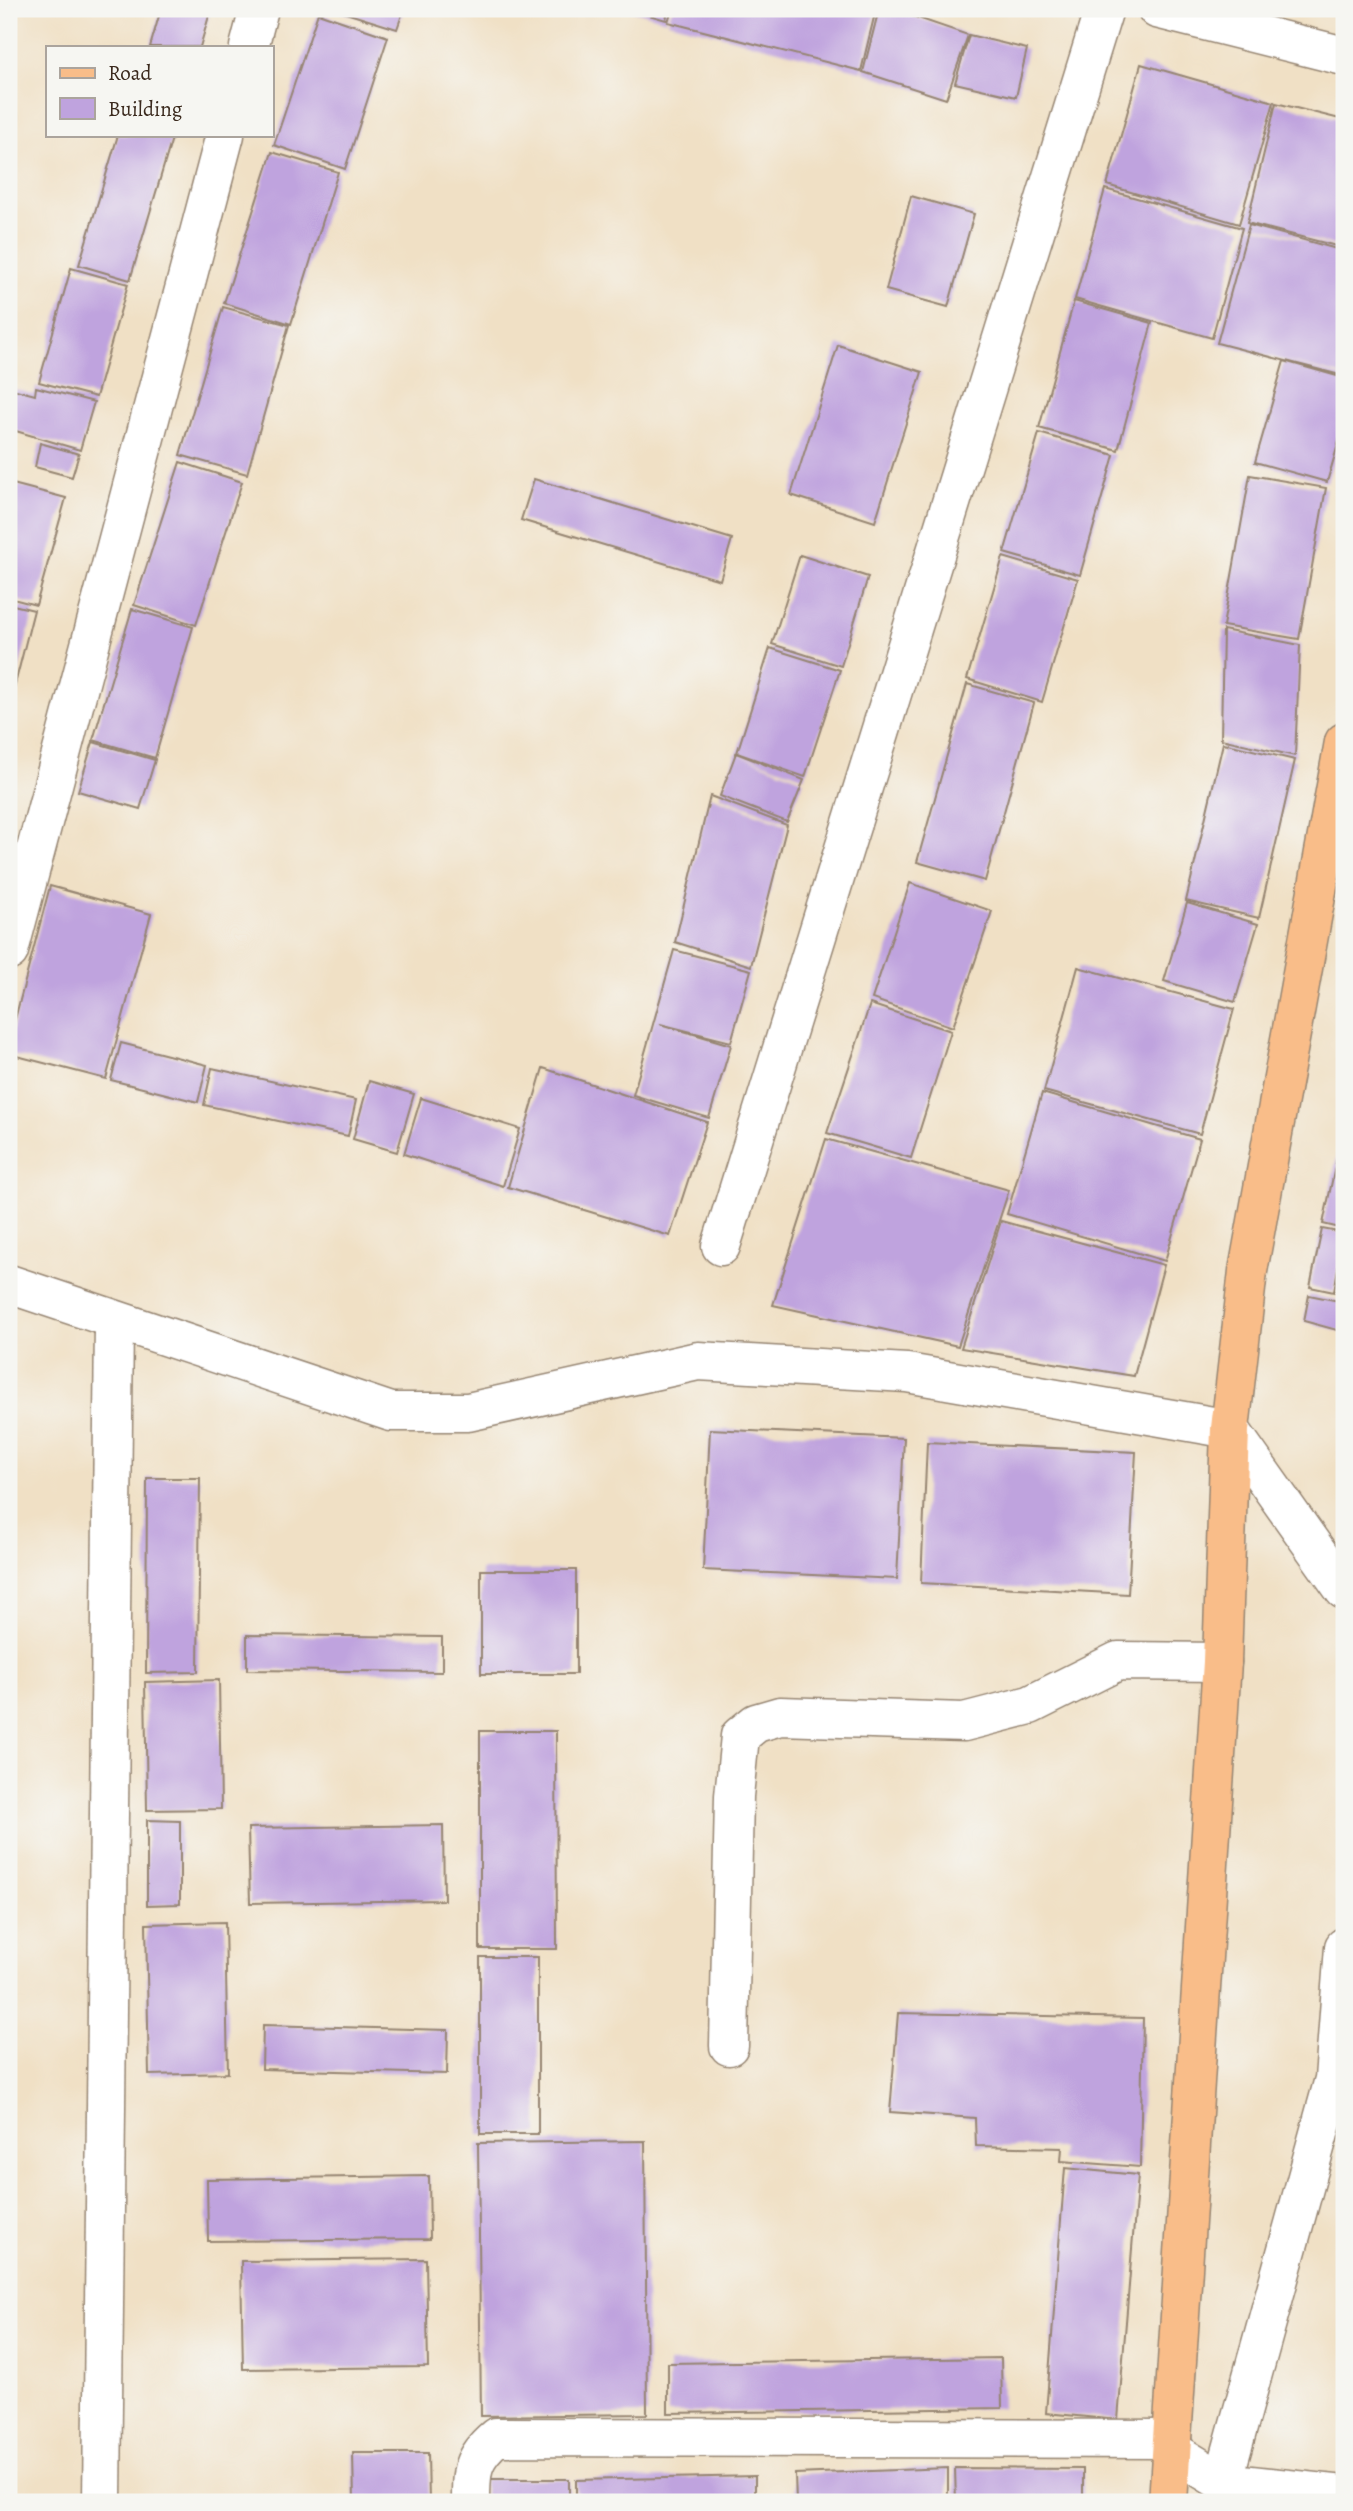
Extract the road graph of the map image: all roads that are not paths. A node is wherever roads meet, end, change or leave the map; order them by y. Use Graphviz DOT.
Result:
graph roads {
  1 [pos="259,9"];
  2 [pos="1104,9"];
  3 [pos="1157,9"];
  4 [pos="248,46"];
  5 [pos="1344,56"];
  6 [pos="225,136"];
  7 [pos="1343,750"];
  8 [pos="9,951"];
  9 [pos="721,1247"];
  10 [pos="9,1284"];
  11 [pos="114,1321"];
  12 [pos="1230,1429"];
  13 [pos="1344,1590"];
  14 [pos="1222,1662"];
  15 [pos="1344,1947"];
  16 [pos="729,2046"];
  17 [pos="1172,2445"];
  18 [pos="1223,2482"];
  19 [pos="1344,2495"];
  20 [pos="102,2502"];
  21 [pos="471,2502"];
  22 [pos="1168,2502"];
  1 -- 4 [label="street"];
  2 -- 9 [label="street"];
  3 -- 5 [label="street"];
  6 -- 8 [label="street"];
  7 -- 12 [label="main road"];
  10 -- 11 [label="street"];
  11 -- 12 [label="street"];
  11 -- 20 [label="street"];
  12 -- 13 [label="street"];
  12 -- 14 [label="main road"];
  14 -- 16 [label="street"];
  14 -- 17 [label="main road"];
  15 -- 18 [label="street"];
  17 -- 18 [label="street"];
  17 -- 21 [label="street"];
  17 -- 22 [label="main road"];
  18 -- 19 [label="street"];
}
